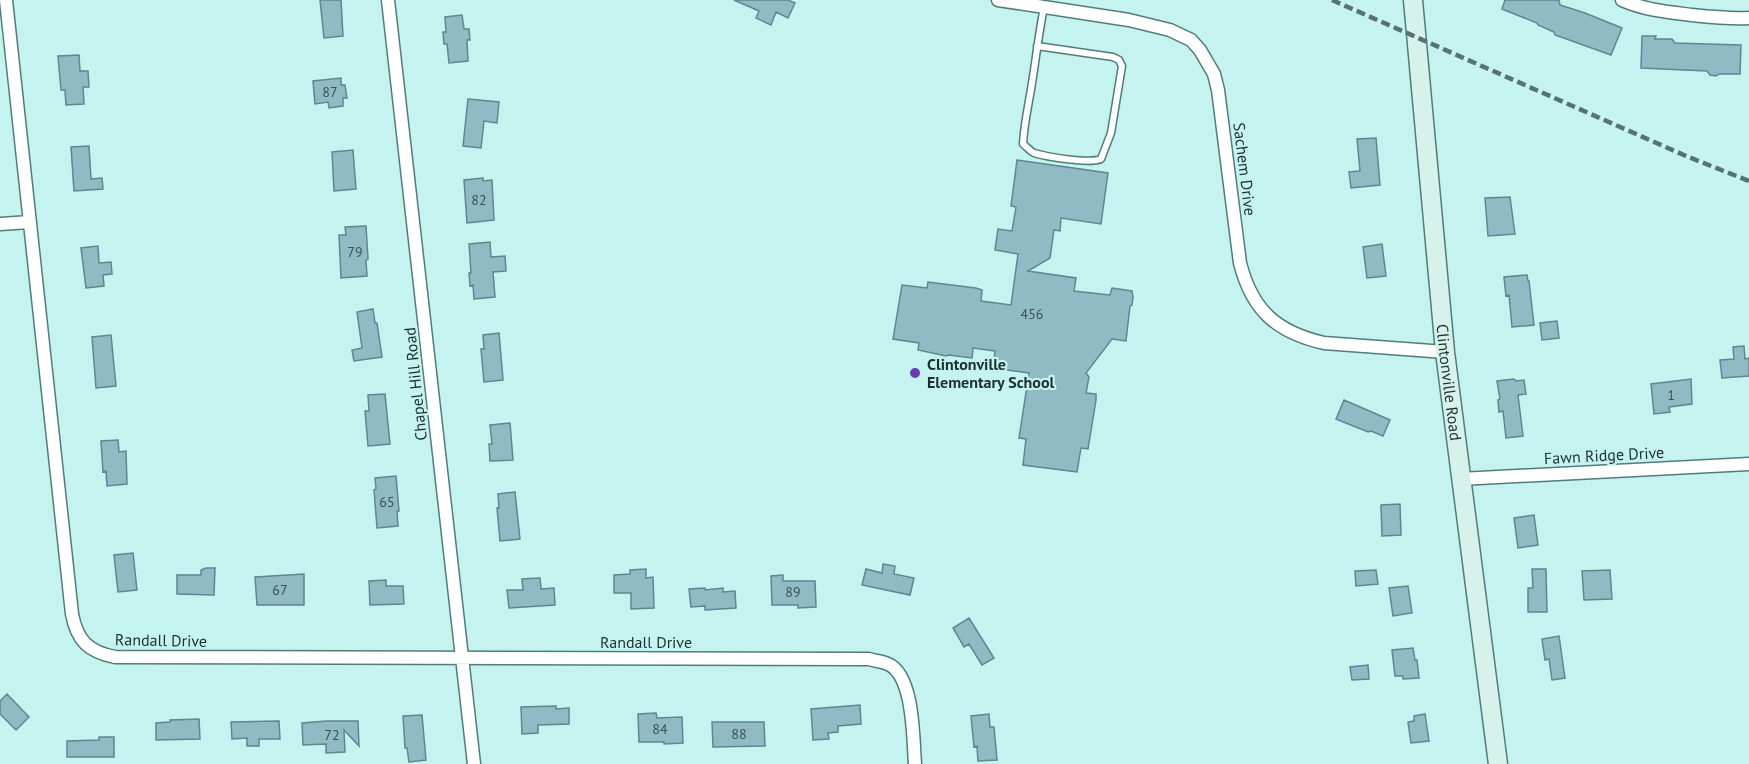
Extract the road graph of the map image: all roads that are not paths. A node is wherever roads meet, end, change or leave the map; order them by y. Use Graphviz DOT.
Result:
graph roads {
  1 [pos="6,0"];
  2 [pos="388,0"];
  3 [pos="999,0"];
  4 [pos="1413,0"];
  5 [pos="1622,0"];
  6 [pos="1044,7"];
  7 [pos="1749,18"];
  8 [pos="1037,46"];
  9 [pos="30,222"];
  10 [pos="0,224"];
  11 [pos="1445,352"];
  12 [pos="1749,464"];
  13 [pos="1460,478"];
  14 [pos="462,658"];
  15 [pos="474,764"];
  16 [pos="915,764"];
  17 [pos="1498,764"];
  1 -- 9 [label="street, Randall Drive"];
  2 -- 14 [label="street, Chapel Hill Road"];
  3 -- 6 [label="street, Sachem Drive"];
  4 -- 11 [label="main road, Clintonville Road"];
  5 -- 7 [label="street"];
  6 -- 8 [label="lane"];
  6 -- 11 [label="street, Sachem Drive"];
  8 -- 8 [label="lane"];
  9 -- 10 [label="street"];
  9 -- 14 [label="street, Randall Drive"];
  11 -- 13 [label="main road, Clintonville Road"];
  12 -- 13 [label="street, Fawn Ridge Drive"];
  13 -- 17 [label="main road, Clintonville Road"];
  14 -- 15 [label="street, Chapel Hill Road"];
  14 -- 16 [label="street, Randall Drive"];
}
